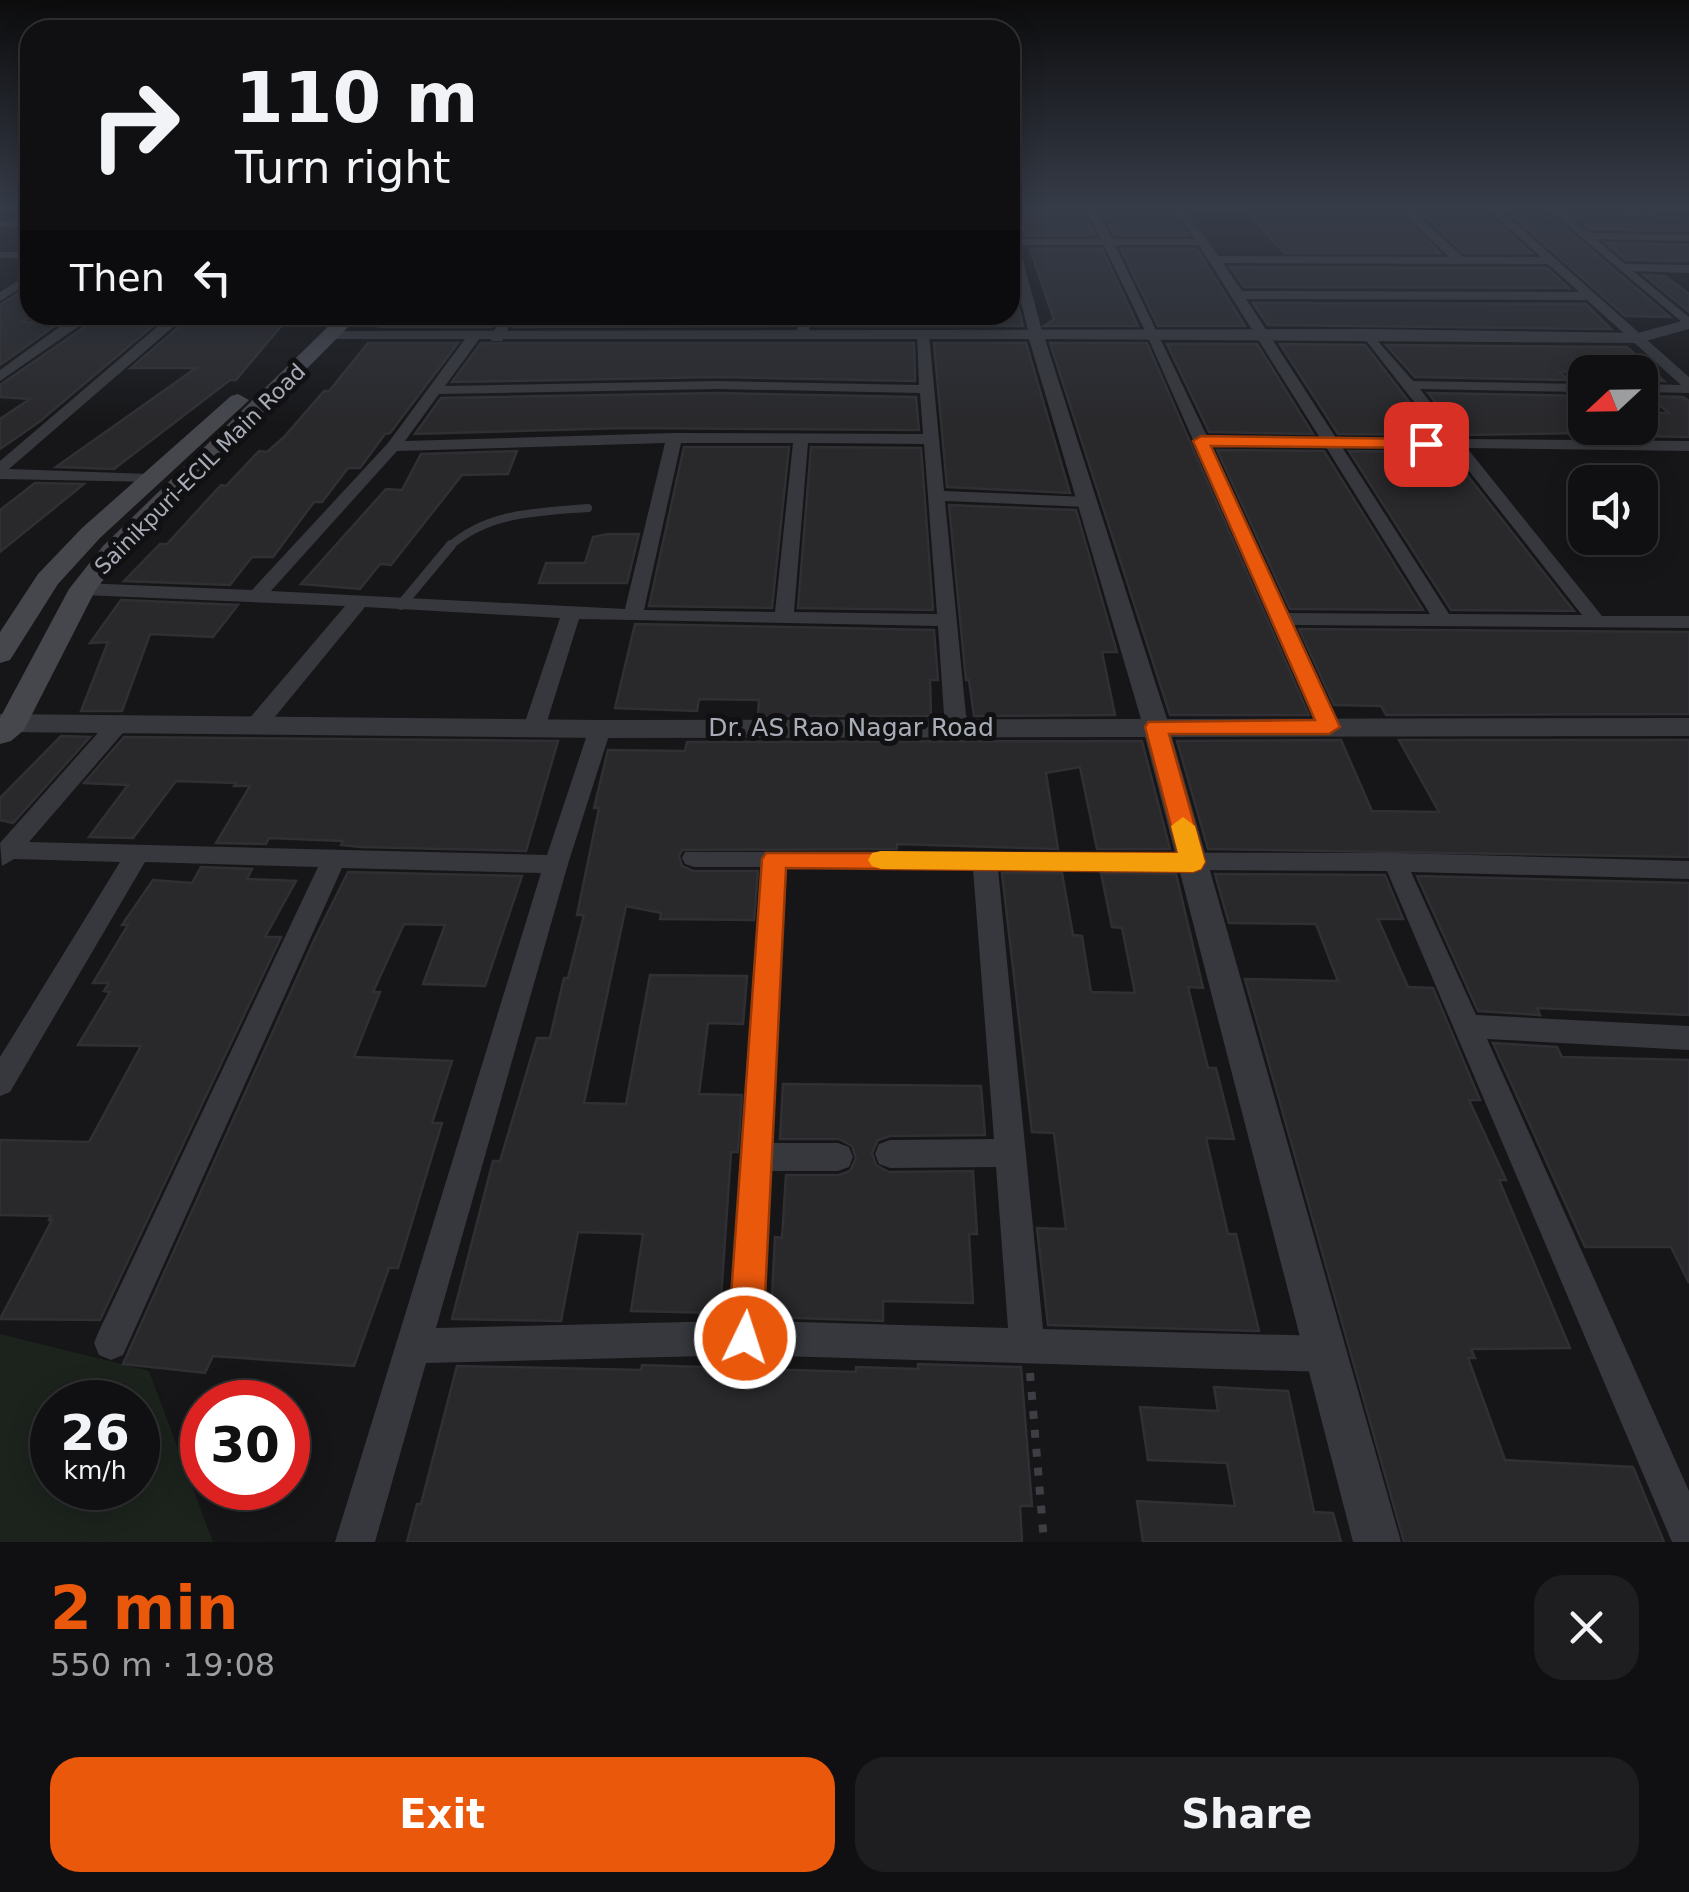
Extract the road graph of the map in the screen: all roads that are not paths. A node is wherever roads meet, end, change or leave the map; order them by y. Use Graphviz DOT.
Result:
graph roads {
  1 [pos="1128,280"];
  2 [pos="1227,280"];
  3 [pos="1572,280"];
  4 [pos="1636,280"];
  5 [pos="1235,294"];
  6 [pos="1589,296"];
  7 [pos="1020,299"];
  8 [pos="1689,324"];
  9 [pos="72,325"];
  10 [pos="168,325"];
  11 [pos="326,325"];
  12 [pos="326,325"];
  13 [pos="347,325"];
  14 [pos="504,325"];
  15 [pos="804,325"];
  16 [pos="1368,334"];
  17 [pos="804,335"];
  18 [pos="922,335"];
  19 [pos="1036,335"];
  20 [pos="1154,335"];
  21 [pos="1262,335"];
  22 [pos="472,338"];
  23 [pos="498,338"];
  24 [pos="1639,338"];
  25 [pos="0,377"];
  26 [pos="1408,386"];
  27 [pos="1689,386"];
  28 [pos="1658,387"];
  29 [pos="1568,388"];
  30 [pos="928,389"];
  31 [pos="438,390"];
  32 [pos="236,401"];
  33 [pos="266,402"];
  34 [pos="674,438"];
  35 [pos="801,438"];
  36 [pos="930,439"];
  37 [pos="1201,441"];
  38 [pos="1330,444"];
  39 [pos="1458,444"];
  40 [pos="394,446"];
  41 [pos="1689,446"];
  42 [pos="0,472"];
  43 [pos="149,479"];
  44 [pos="935,496"];
  45 [pos="1087,502"];
  46 [pos="588,508"];
  47 [pos="82,589"];
  48 [pos="260,593"];
  49 [pos="358,603"];
  50 [pos="401,604"];
  51 [pos="572,612"];
  52 [pos="633,615"];
  53 [pos="784,616"];
  54 [pos="1282,619"];
  55 [pos="946,620"];
  56 [pos="1443,620"];
  57 [pos="1596,621"];
  58 [pos="1689,622"];
  59 [pos="4,642"];
  60 [pos="120,722"];
  61 [pos="257,724"];
  62 [pos="4,726"];
  63 [pos="960,726"];
  64 [pos="1156,727"];
  65 [pos="1329,727"];
  66 [pos="1689,727"];
  67 [pos="534,728"];
  68 [pos="600,729"];
  69 [pos="138,852"];
  70 [pos="5,855"];
  71 [pos="335,856"];
  72 [pos="694,858"];
  73 [pos="774,859"];
  74 [pos="985,860"];
  75 [pos="1193,862"];
  76 [pos="1395,862"];
  77 [pos="556,864"];
  78 [pos="1689,870"];
  79 [pos="1466,1026"];
  80 [pos="1689,1038"];
  81 [pos="0,1083"];
  82 [pos="1010,1153"];
  83 [pos="890,1154"];
  84 [pos="756,1157"];
  85 [pos="838,1157"];
  86 [pos="745,1338"];
  87 [pos="111,1342"];
  88 [pos="1027,1345"];
  89 [pos="415,1346"];
  90 [pos="1326,1354"];
  91 [pos="1689,1535"];
  92 [pos="355,1542"];
  93 [pos="1377,1542"];
  1 -- 20 [label="street"];
  2 -- 5 [label="street"];
  3 -- 6 [label="street"];
  4 -- 8 [label="street"];
  5 -- 6 [label="street"];
  5 -- 21 [label="street"];
  6 -- 24 [label="street"];
  7 -- 19 [label="street"];
  8 -- 24 [label="street"];
  9 -- 25 [label="street"];
  10 -- 42 [label="street"];
  11 -- 32 [label="main road"];
  12 -- 33 [label="main road, Sainikpuri-ECIL Main Road"];
  13 -- 22 [label="street"];
  14 -- 23 [label="street"];
  15 -- 17 [label="street"];
  16 -- 21 [label="street"];
  16 -- 24 [label="street"];
  16 -- 26 [label="street"];
  17 -- 18 [label="street"];
  17 -- 23 [label="street"];
  18 -- 19 [label="street"];
  18 -- 30 [label="street"];
  19 -- 20 [label="street"];
  19 -- 45 [label="street"];
  20 -- 21 [label="street"];
  20 -- 37 [label="street"];
  21 -- 38 [label="street"];
  22 -- 23 [label="street"];
  22 -- 31 [label="street"];
  24 -- 27 [label="street"];
  26 -- 29 [label="street"];
  26 -- 39 [label="street"];
  27 -- 28 [label="street"];
  30 -- 31 [label="street"];
  30 -- 36 [label="street"];
  31 -- 40 [label="street"];
  32 -- 33 [label="main road"];
  32 -- 43 [label="main road"];
  33 -- 47 [label="main road, Sainikpuri-ECIL Main Road"];
  34 -- 35 [label="street"];
  34 -- 40 [label="street"];
  34 -- 52 [label="street"];
  35 -- 36 [label="street"];
  35 -- 53 [label="street"];
  36 -- 44 [label="street"];
  37 -- 38 [label="street"];
  37 -- 54 [label="street"];
  38 -- 39 [label="street"];
  38 -- 56 [label="street"];
  39 -- 41 [label="street"];
  39 -- 57 [label="street"];
  40 -- 48 [label="street"];
  42 -- 43 [label="street"];
  43 -- 59 [label="main road"];
  44 -- 45 [label="street"];
  44 -- 55 [label="street"];
  45 -- 64 [label="street"];
  46 -- 50 [label="lane"];
  47 -- 48 [label="street"];
  47 -- 62 [label="main road, Sainikpuri-ECIL Main Road"];
  48 -- 49 [label="street"];
  49 -- 50 [label="street"];
  49 -- 61 [label="street"];
  50 -- 51 [label="street"];
  51 -- 52 [label="street"];
  51 -- 67 [label="street"];
  52 -- 53 [label="street"];
  53 -- 55 [label="street"];
  54 -- 56 [label="street"];
  54 -- 65 [label="street"];
  55 -- 63 [label="street"];
  56 -- 57 [label="street"];
  57 -- 58 [label="street"];
  60 -- 61 [label="street, Dr. AS Rao Nagar Road"];
  60 -- 62 [label="street, Dr. AS Rao Nagar Road"];
  60 -- 70 [label="street"];
  61 -- 67 [label="street, Dr. AS Rao Nagar Road"];
  63 -- 64 [label="street, Dr. AS Rao Nagar Road"];
  63 -- 68 [label="street, Dr. AS Rao Nagar Road"];
  64 -- 65 [label="street, Dr. AS Rao Nagar Road"];
  64 -- 75 [label="street"];
  65 -- 66 [label="street, Dr. AS Rao Nagar Road"];
  67 -- 68 [label="street, Dr. AS Rao Nagar Road"];
  68 -- 77 [label="street"];
  69 -- 70 [label="street"];
  69 -- 71 [label="street"];
  69 -- 81 [label="street"];
  71 -- 77 [label="street"];
  71 -- 87 [label="street"];
  72 -- 73 [label="street"];
  73 -- 74 [label="street"];
  73 -- 84 [label="street"];
  74 -- 75 [label="street"];
  74 -- 82 [label="street"];
  75 -- 76 [label="street"];
  75 -- 90 [label="street"];
  76 -- 78 [label="street"];
  76 -- 79 [label="street"];
  77 -- 89 [label="street"];
  79 -- 80 [label="street"];
  79 -- 91 [label="street"];
  82 -- 83 [label="street"];
  82 -- 88 [label="street"];
  84 -- 85 [label="street"];
  84 -- 86 [label="street"];
  86 -- 88 [label="street"];
  86 -- 89 [label="street"];
  88 -- 90 [label="street"];
  89 -- 92 [label="street"];
  90 -- 93 [label="street"];
}
